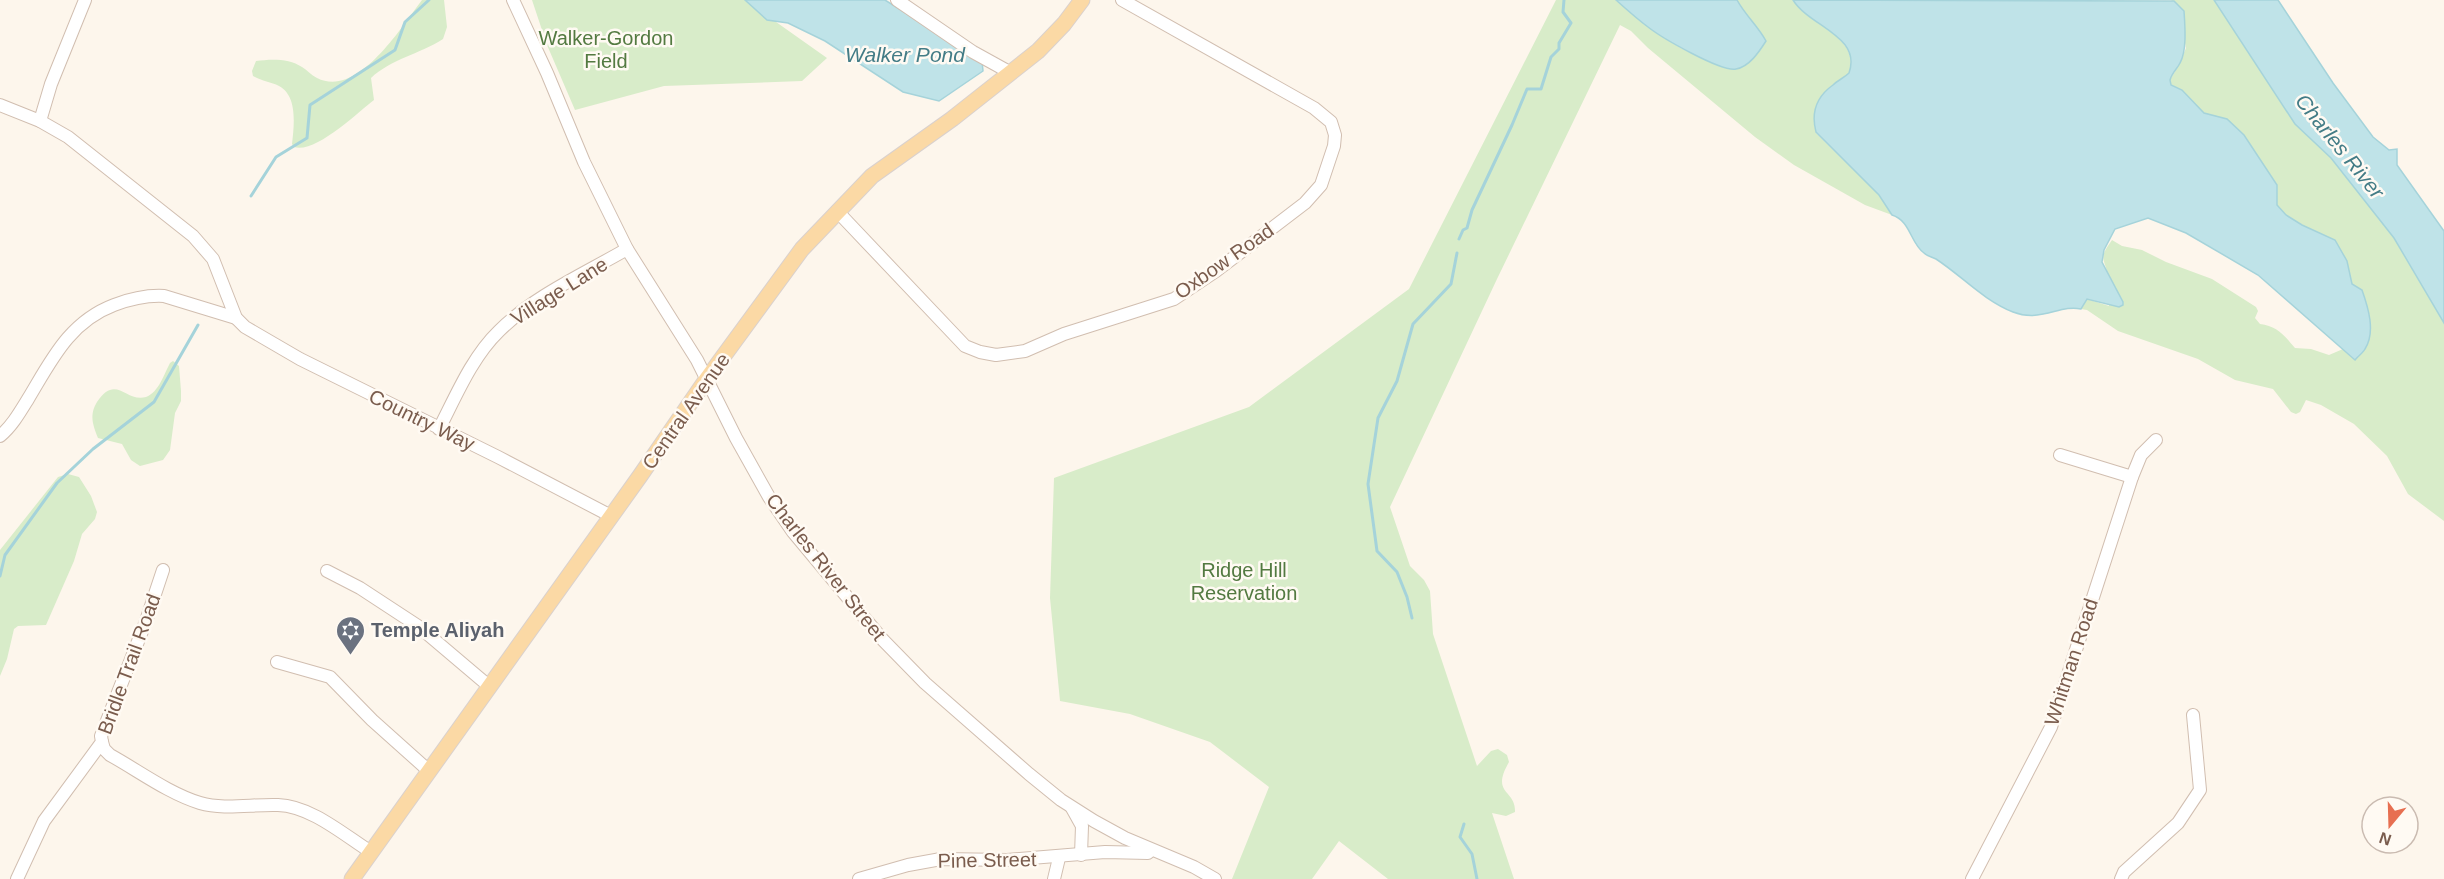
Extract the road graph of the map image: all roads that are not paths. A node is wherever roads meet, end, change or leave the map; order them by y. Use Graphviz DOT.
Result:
graph roads {
  1 [pos="85,0"];
  2 [pos="513,0"];
  3 [pos="897,0"];
  4 [pos="1082,0"];
  5 [pos="1122,0"];
  6 [pos="1011,73"];
  7 [pos="0,105"];
  8 [pos="39,121"];
  9 [pos="837,211"];
  10 [pos="627,249"];
  11 [pos="236,318"];
  12 [pos="706,380"];
  13 [pos="440,429"];
  14 [pos="0,436"];
  15 [pos="2156,440"];
  16 [pos="2060,455"];
  17 [pos="2132,477"];
  18 [pos="611,516"];
  19 [pos="163,570"];
  20 [pos="327,571"];
  21 [pos="277,662"];
  22 [pos="490,687"];
  23 [pos="2193,715"];
  24 [pos="102,742"];
  25 [pos="429,771"];
  26 [pos="1072,807"];
  27 [pos="371,852"];
  28 [pos="1160,854"];
  29 [pos="1081,855"];
  30 [pos="1059,858"];
  31 [pos="17,879"];
  32 [pos="352,879"];
  33 [pos="858,879"];
  34 [pos="1054,879"];
  35 [pos="1215,879"];
  36 [pos="1972,879"];
  37 [pos="2121,879"];
  1 -- 8 [label="street"];
  2 -- 10 [label="street, Charles River Street"];
  3 -- 6 [label="street"];
  4 -- 6 [label="main road, Central Avenue"];
  5 -- 9 [label="street, Oxbow Road"];
  6 -- 9 [label="main road, Central Avenue"];
  7 -- 8 [label="street"];
  8 -- 11 [label="street"];
  9 -- 12 [label="main road, Central Avenue"];
  10 -- 12 [label="street, Charles River Street"];
  10 -- 13 [label="street, Village Lane"];
  11 -- 13 [label="street, Country Way"];
  11 -- 14 [label="street, Country Way"];
  12 -- 18 [label="main road, Central Avenue"];
  12 -- 26 [label="street, Charles River Street"];
  13 -- 18 [label="street, Country Way"];
  15 -- 17 [label="street, Whitman Road"];
  16 -- 17 [label="street"];
  17 -- 36 [label="street, Whitman Road"];
  18 -- 22 [label="main road, Central Avenue"];
  19 -- 24 [label="street, Bridle Trail Road"];
  20 -- 22 [label="street"];
  21 -- 25 [label="street"];
  22 -- 25 [label="main road, Central Avenue"];
  23 -- 37 [label="street"];
  24 -- 27 [label="street"];
  24 -- 31 [label="street, Bridle Trail Road"];
  25 -- 27 [label="main road, Central Avenue"];
  26 -- 28 [label="street, Charles River Street"];
  26 -- 29 [label="street"];
  27 -- 32 [label="main road, Central Avenue"];
  28 -- 29 [label="street, Pine Street"];
  28 -- 35 [label="street, Charles River Street"];
  29 -- 30 [label="street, Pine Street"];
  30 -- 33 [label="street, Pine Street"];
  30 -- 34 [label="street"];
}
